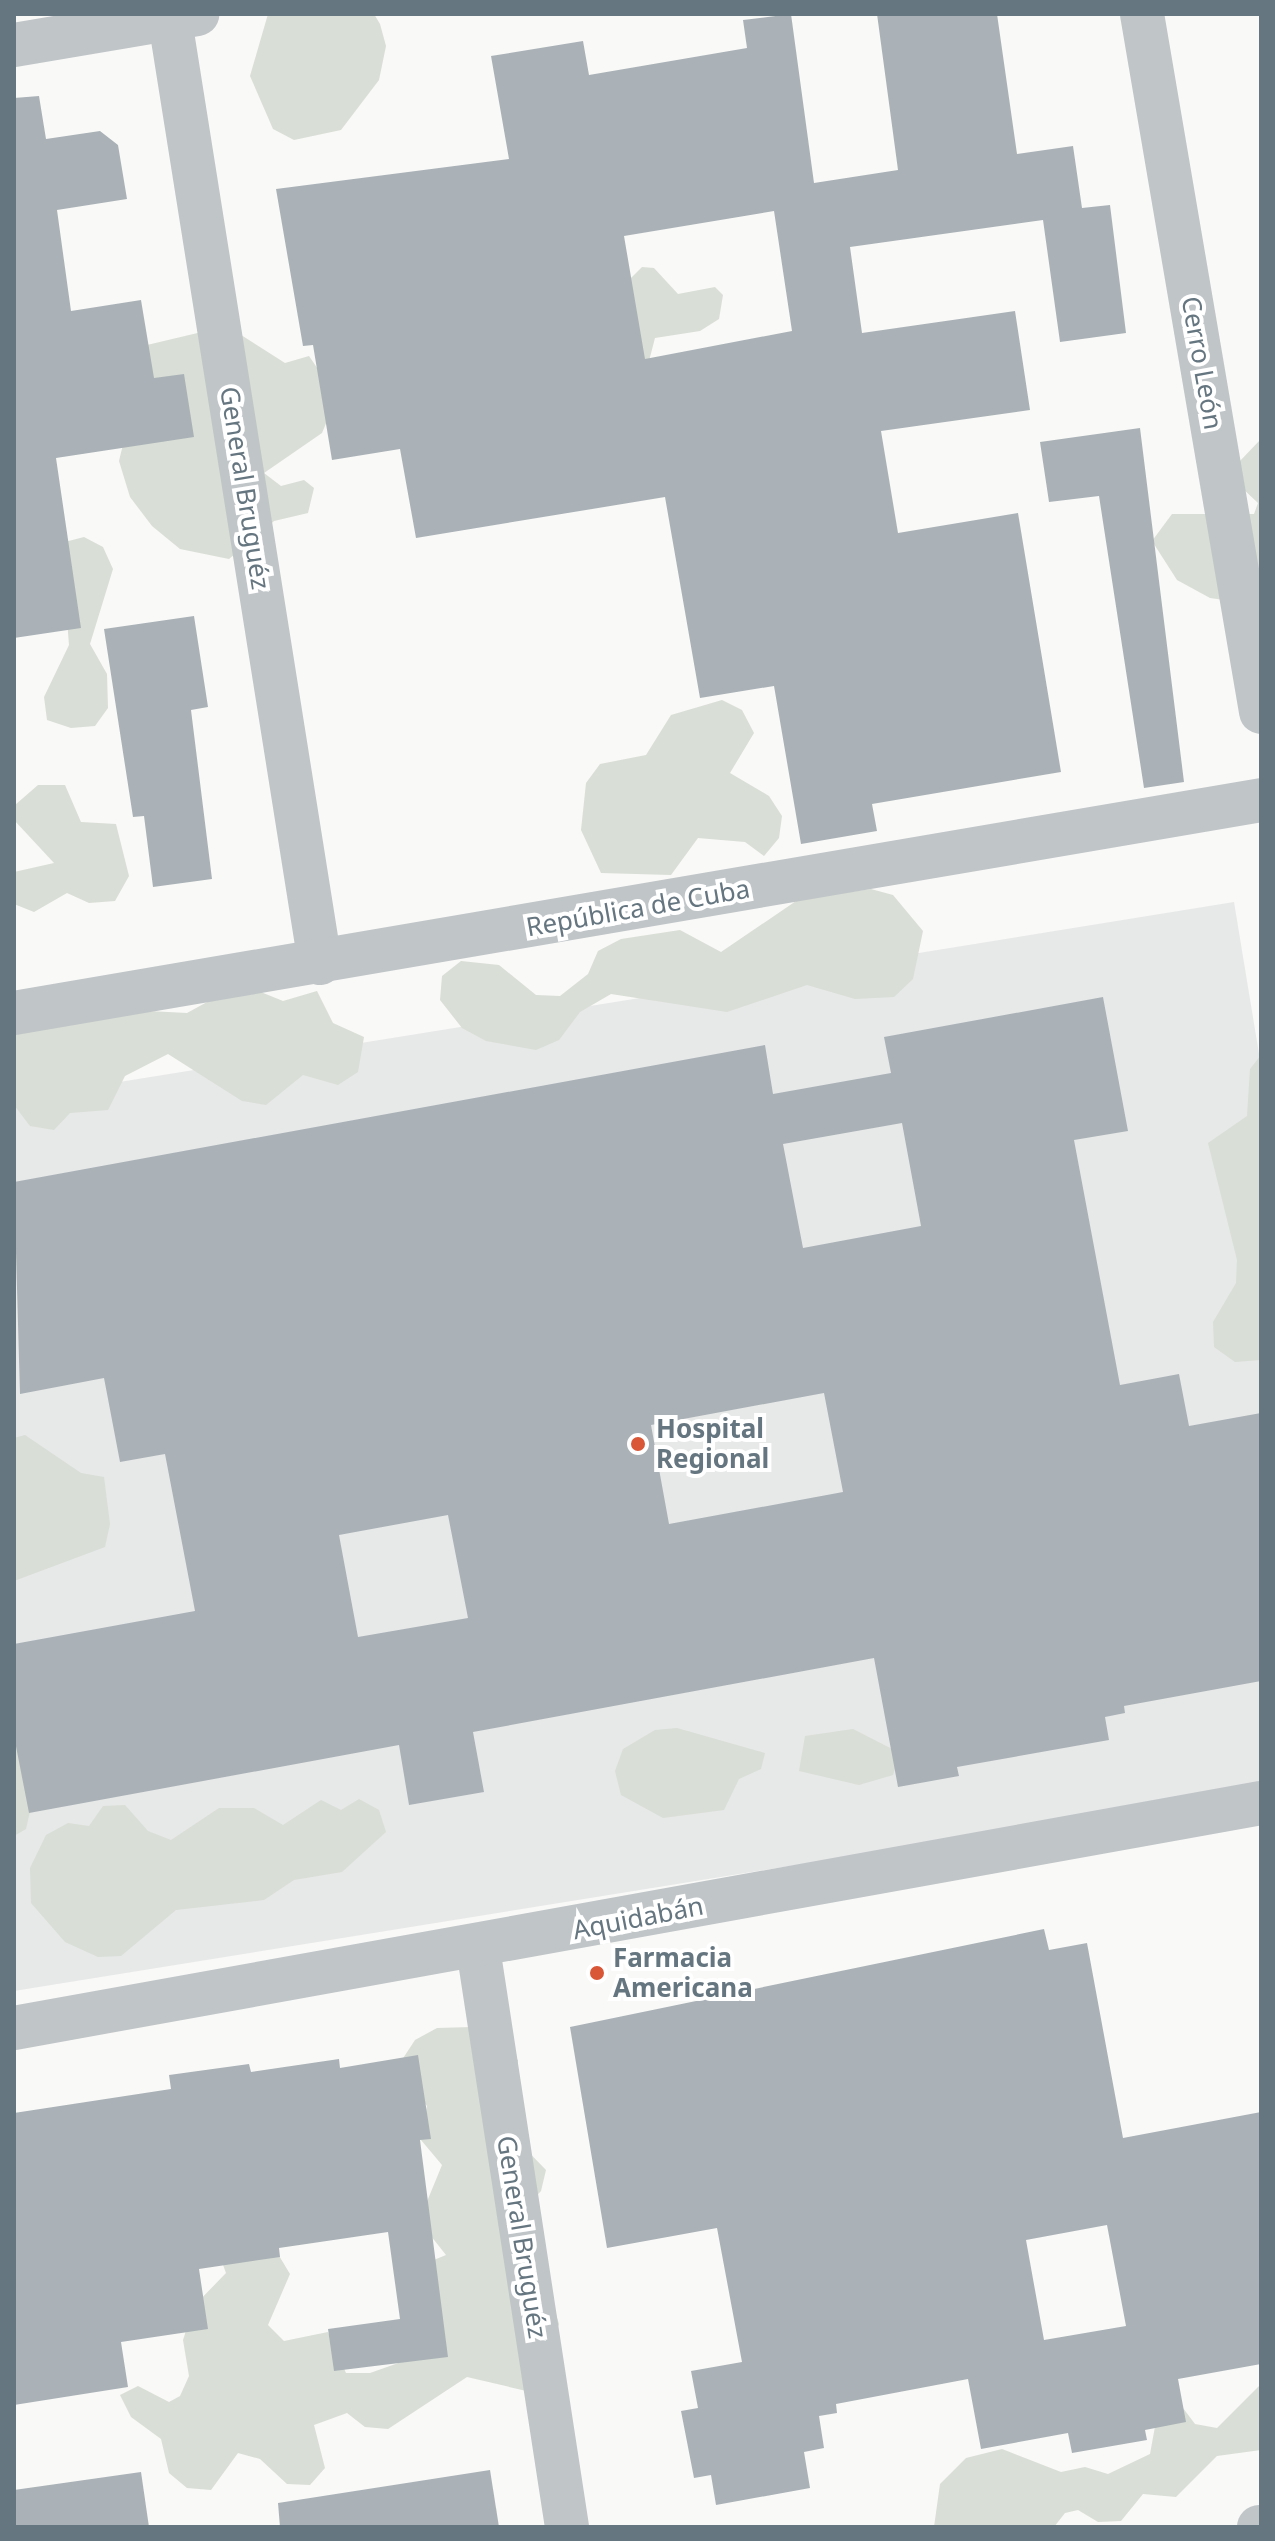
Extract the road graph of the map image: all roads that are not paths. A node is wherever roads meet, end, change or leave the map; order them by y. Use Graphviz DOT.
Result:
graph roads {
  1 [pos="1142,14"];
  2 [pos="179,16"];
  3 [pos="14,45"];
  4 [pos="1261,712"];
  5 [pos="1261,800"];
  6 [pos="320,963"];
  7 [pos="14,1013"];
  8 [pos="1261,1803"];
  9 [pos="478,1948"];
  10 [pos="14,2028"];
  11 [pos="567,2527"];
  1 -- 4 [label="street, Cerro León"];
  2 -- 3 [label="street"];
  2 -- 6 [label="street, General Bruguéz"];
  5 -- 6 [label="street, República de Cuba"];
  6 -- 7 [label="street, República de Cuba"];
  8 -- 9 [label="street, Aquidabán"];
  9 -- 10 [label="street, Aquidabán"];
  9 -- 11 [label="street, General Bruguéz"];
}
